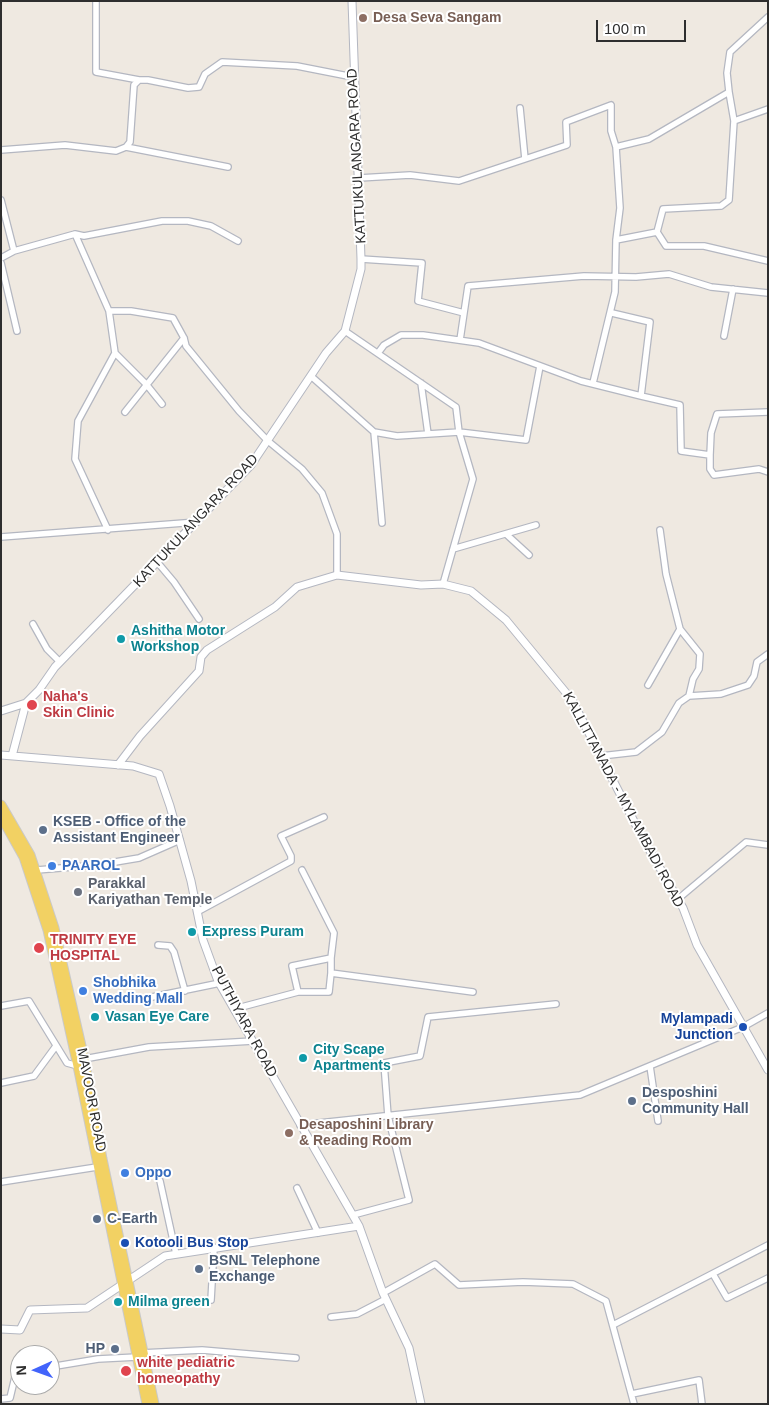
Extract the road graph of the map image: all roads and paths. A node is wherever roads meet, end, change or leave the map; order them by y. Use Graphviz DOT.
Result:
graph roads {
  1 [pos="96,1"];
  2 [pos="352,1"];
  3 [pos="768,17"];
  4 [pos="353,77"];
  5 [pos="139,80"];
  6 [pos="729,92"];
  7 [pos="520,108"];
  8 [pos="768,109"];
  9 [pos="734,121"];
  10 [pos="616,146"];
  11 [pos="126,147"];
  12 [pos="1,150"];
  13 [pos="525,159"];
  14 [pos="228,167"];
  15 [pos="359,178"];
  16 [pos="1,200"];
  17 [pos="657,232"];
  18 [pos="75,234"];
  19 [pos="616,240"];
  20 [pos="238,241"];
  21 [pos="14,252"];
  22 [pos="1,258"];
  23 [pos="361,259"];
  24 [pos="768,261"];
  25 [pos="1,263"];
  26 [pos="615,276"];
  27 [pos="733,290"];
  28 [pos="768,293"];
  29 [pos="108,311"];
  30 [pos="464,313"];
  31 [pos="612,313"];
  32 [pos="16,331"];
  33 [pos="346,331"];
  34 [pos="724,336"];
  35 [pos="184,338"];
  36 [pos="460,340"];
  37 [pos="115,353"];
  38 [pos="378,353"];
  39 [pos="540,366"];
  40 [pos="312,377"];
  41 [pos="421,383"];
  42 [pos="592,383"];
  43 [pos="146,384"];
  44 [pos="641,396"];
  45 [pos="162,404"];
  46 [pos="125,412"];
  47 [pos="768,412"];
  48 [pos="374,432"];
  49 [pos="460,432"];
  50 [pos="428,434"];
  51 [pos="268,441"];
  52 [pos="710,455"];
  53 [pos="768,472"];
  54 [pos="197,522"];
  55 [pos="382,523"];
  56 [pos="536,525"];
  57 [pos="108,530"];
  58 [pos="660,530"];
  59 [pos="506,534"];
  60 [pos="1,537"];
  61 [pos="453,550"];
  62 [pos="529,554"];
  63 [pos="158,563"];
  64 [pos="337,575"];
  65 [pos="443,584"];
  66 [pos="199,619"];
  67 [pos="33,624"];
  68 [pos="680,629"];
  69 [pos="768,654"];
  70 [pos="60,662"];
  71 [pos="648,685"];
  72 [pos="689,696"];
  73 [pos="26,703"];
  74 [pos="1,711"];
  75 [pos="1,755"];
  76 [pos="12,756"];
  77 [pos="601,756"];
  78 [pos="118,765"];
  79 [pos="1,805"];
  80 [pos="1,816"];
  81 [pos="324,817"];
  82 [pos="180,840"];
  83 [pos="768,845"];
  84 [pos="37,870"];
  85 [pos="302,870"];
  86 [pos="678,899"];
  87 [pos="198,912"];
  88 [pos="158,945"];
  89 [pos="332,958"];
  90 [pos="331,973"];
  91 [pos="220,983"];
  92 [pos="185,991"];
  93 [pos="298,992"];
  94 [pos="473,992"];
  95 [pos="152,997"];
  96 [pos="556,1004"];
  97 [pos="1,1006"];
  98 [pos="234,1009"];
  99 [pos="768,1013"];
  100 [pos="743,1027"];
  101 [pos="253,1041"];
  102 [pos="56,1046"];
  103 [pos="81,1063"];
  104 [pos="650,1066"];
  105 [pos="768,1070"];
  106 [pos="1,1083"];
  107 [pos="388,1116"];
  108 [pos="658,1122"];
  109 [pos="300,1125"];
  110 [pos="98,1167"];
  111 [pos="160,1181"];
  112 [pos="1,1182"];
  113 [pos="297,1188"];
  114 [pos="353,1215"];
  115 [pos="360,1226"];
  116 [pos="318,1233"];
  117 [pos="768,1245"];
  118 [pos="214,1248"];
  119 [pos="176,1254"];
  120 [pos="713,1274"];
  121 [pos="768,1278"];
  122 [pos="127,1286"];
  123 [pos="385,1296"];
  124 [pos="211,1300"];
  125 [pos="332,1317"];
  126 [pos="613,1325"];
  127 [pos="1,1329"];
  128 [pos="139,1355"];
  129 [pos="296,1358"];
  130 [pos="60,1365"];
  131 [pos="632,1394"];
  132 [pos="147,1404"];
  133 [pos="154,1404"];
  134 [pos="421,1404"];
  135 [pos="634,1404"];
  136 [pos="702,1404"];
  1 -- 5 [label="street"];
  2 -- 4 [label="street, KATTUKULANGARA ROAD"];
  3 -- 6 [label="street"];
  4 -- 5 [label="street"];
  4 -- 15 [label="street, KATTUKULANGARA ROAD"];
  5 -- 11 [label="street"];
  6 -- 9 [label="street"];
  6 -- 10 [label="street"];
  7 -- 13 [label="street"];
  8 -- 9 [label="street"];
  9 -- 17 [label="street"];
  10 -- 13 [label="street"];
  10 -- 19 [label="street"];
  11 -- 12 [label="street"];
  11 -- 14 [label="street"];
  13 -- 15 [label="street"];
  15 -- 23 [label="street, KATTUKULANGARA ROAD"];
  16 -- 21 [label="street"];
  17 -- 19 [label="street"];
  17 -- 24 [label="street"];
  18 -- 20 [label="street"];
  18 -- 21 [label="street"];
  18 -- 29 [label="street"];
  19 -- 26 [label="street"];
  21 -- 22 [label="street"];
  23 -- 30 [label="street"];
  23 -- 33 [label="street, KATTUKULANGARA ROAD"];
  25 -- 32 [label="street"];
  26 -- 27 [label="street"];
  26 -- 30 [label="street"];
  26 -- 31 [label="street"];
  27 -- 28 [label="street"];
  27 -- 34 [label="street"];
  29 -- 35 [label="street"];
  29 -- 37 [label="street"];
  30 -- 36 [label="street"];
  31 -- 42 [label="street"];
  31 -- 44 [label="street"];
  33 -- 38 [label="street"];
  33 -- 40 [label="street, KATTUKULANGARA ROAD"];
  35 -- 43 [label="street"];
  35 -- 51 [label="street"];
  36 -- 38 [label="street"];
  36 -- 39 [label="street"];
  37 -- 43 [label="street"];
  37 -- 57 [label="street"];
  38 -- 41 [label="street"];
  39 -- 42 [label="street"];
  39 -- 49 [label="street"];
  40 -- 48 [label="street"];
  40 -- 51 [label="street, KATTUKULANGARA ROAD"];
  41 -- 49 [label="street"];
  41 -- 50 [label="street"];
  42 -- 44 [label="street"];
  43 -- 45 [label="street"];
  43 -- 46 [label="street"];
  44 -- 52 [label="street"];
  47 -- 52 [label="street"];
  48 -- 50 [label="street"];
  48 -- 55 [label="street"];
  49 -- 50 [label="street"];
  49 -- 61 [label="street"];
  51 -- 54 [label="street, KATTUKULANGARA ROAD"];
  51 -- 64 [label="street"];
  52 -- 53 [label="street"];
  54 -- 57 [label="street"];
  54 -- 63 [label="street, KATTUKULANGARA ROAD"];
  56 -- 59 [label="street"];
  57 -- 60 [label="street"];
  58 -- 68 [label="street"];
  59 -- 61 [label="street"];
  59 -- 62 [label="street"];
  61 -- 65 [label="street"];
  63 -- 66 [label="street"];
  63 -- 70 [label="street, KATTUKULANGARA ROAD"];
  64 -- 65 [label="street, KALLITTANADA - MYLAMBADI ROAD"];
  64 -- 78 [label="street, KALLITTANADA - MYLAMBADI ROAD"];
  65 -- 77 [label="street, KALLITTANADA - MYLAMBADI ROAD"];
  67 -- 70 [label="street"];
  68 -- 71 [label="street"];
  68 -- 72 [label="street"];
  69 -- 72 [label="street"];
  70 -- 73 [label="street, KATTUKULANGARA ROAD"];
  72 -- 77 [label="street"];
  73 -- 74 [label="street, KATTUKULANGARA ROAD"];
  73 -- 76 [label="street"];
  75 -- 76 [label="street, PUTHIYARA ROAD"];
  76 -- 78 [label="street, PUTHIYARA ROAD"];
  77 -- 86 [label="street, KALLITTANADA - MYLAMBADI ROAD"];
  78 -- 82 [label="street, PUTHIYARA ROAD"];
  79 -- 84 [label="main road, MAVOOR ROAD"];
  80 -- 103 [label="main road, MAVOOR ROAD"];
  81 -- 87 [label="street"];
  82 -- 84 [label="street"];
  82 -- 87 [label="street, PUTHIYARA ROAD"];
  83 -- 86 [label="street"];
  84 -- 103 [label="main road, MAVOOR ROAD"];
  85 -- 89 [label="street"];
  86 -- 100 [label="street, KALLITTANADA - MYLAMBADI ROAD"];
  87 -- 91 [label="street, PUTHIYARA ROAD"];
  88 -- 92 [label="street"];
  89 -- 90 [label="street"];
  89 -- 93 [label="street"];
  90 -- 93 [label="street"];
  90 -- 94 [label="street"];
  91 -- 92 [label="street"];
  91 -- 98 [label="street, PUTHIYARA ROAD"];
  92 -- 95 [label="street"];
  93 -- 98 [label="street"];
  96 -- 107 [label="street"];
  97 -- 102 [label="street"];
  98 -- 101 [label="street, PUTHIYARA ROAD"];
  99 -- 100 [label="street"];
  100 -- 104 [label="street"];
  100 -- 105 [label="street, KALLITTANADA - MYLAMBADI ROAD"];
  101 -- 103 [label="street"];
  101 -- 109 [label="street, PUTHIYARA ROAD"];
  102 -- 103 [label="street"];
  102 -- 106 [label="street"];
  103 -- 110 [label="main road, MAVOOR ROAD"];
  103 -- 122 [label="main road, MAVOOR ROAD"];
  104 -- 107 [label="street"];
  104 -- 108 [label="street"];
  107 -- 109 [label="street"];
  107 -- 114 [label="street"];
  109 -- 114 [label="street, PUTHIYARA ROAD"];
  110 -- 112 [label="street"];
  110 -- 122 [label="main road, MAVOOR ROAD"];
  111 -- 119 [label="street"];
  113 -- 116 [label="street"];
  114 -- 115 [label="street, PUTHIYARA ROAD"];
  115 -- 116 [label="street"];
  115 -- 123 [label="street, PUTHIYARA ROAD"];
  116 -- 118 [label="street"];
  117 -- 120 [label="street"];
  118 -- 119 [label="street"];
  118 -- 124 [label="street"];
  119 -- 122 [label="street"];
  120 -- 121 [label="street"];
  120 -- 126 [label="street"];
  122 -- 127 [label="street"];
  122 -- 128 [label="main road, MAVOOR ROAD"];
  123 -- 125 [label="street"];
  123 -- 126 [label="street"];
  123 -- 134 [label="street, PUTHIYARA ROAD"];
  126 -- 131 [label="street"];
  128 -- 129 [label="street"];
  128 -- 130 [label="street"];
  128 -- 132 [label="main road, MAVOOR ROAD"];
  128 -- 133 [label="main road, MAVOOR ROAD"];
  131 -- 135 [label="street"];
  131 -- 136 [label="street"];
}
